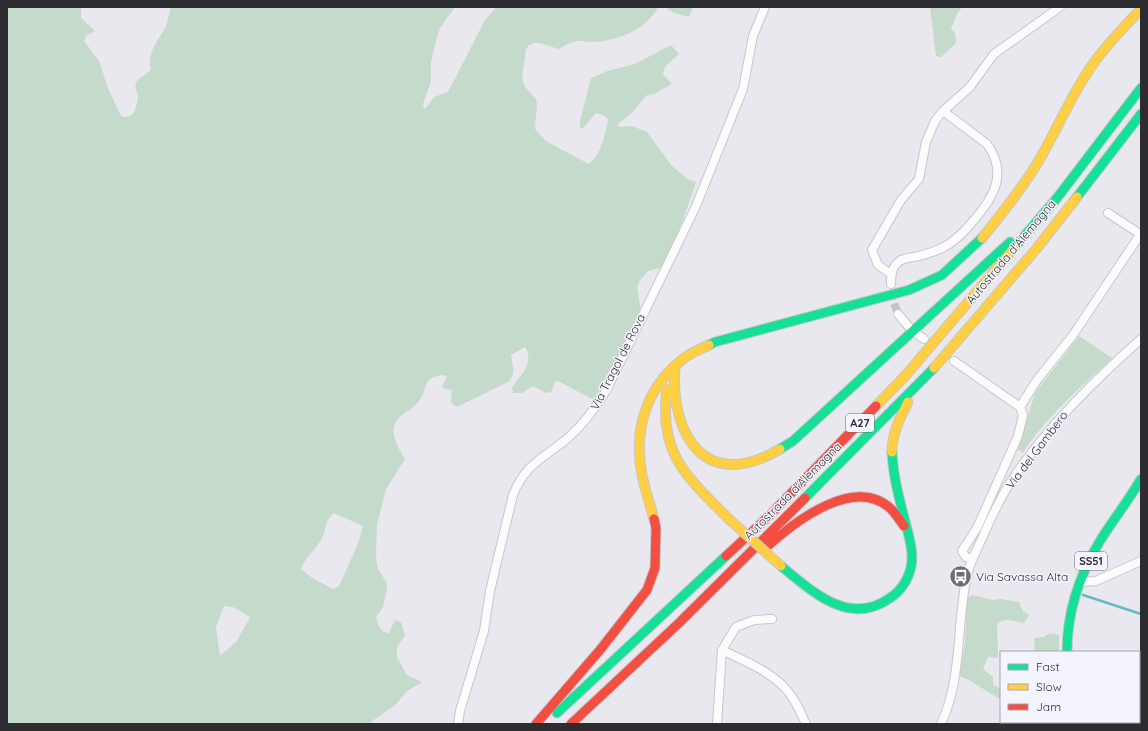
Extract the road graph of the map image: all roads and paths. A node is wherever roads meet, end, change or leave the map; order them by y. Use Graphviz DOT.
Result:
graph roads {
  1 [pos="765,7"];
  2 [pos="1060,7"];
  3 [pos="1141,9"];
  4 [pos="1141,88"];
  5 [pos="943,111"];
  6 [pos="1141,114"];
  7 [pos="1057,198"];
  8 [pos="1108,213"];
  9 [pos="1141,234"];
  10 [pos="891,274"];
  11 [pos="891,284"];
  12 [pos="898,314"];
  13 [pos="908,326"];
  14 [pos="917,334"];
  15 [pos="924,339"];
  16 [pos="1141,339"];
  17 [pos="954,361"];
  18 [pos="675,367"];
  19 [pos="922,381"];
  20 [pos="1020,407"];
  21 [pos="1141,480"];
  22 [pos="909,536"];
  23 [pos="973,560"];
  24 [pos="1141,561"];
  25 [pos="1081,582"];
  26 [pos="772,619"];
  27 [pos="680,623"];
  28 [pos="722,650"];
  29 [pos="1067,651"];
  30 [pos="458,724"];
  31 [pos="536,724"];
  32 [pos="544,724"];
  33 [pos="570,724"];
  34 [pos="717,724"];
  35 [pos="806,724"];
  36 [pos="941,724"];
  1 -- 30 [label="street, Via Tragol de Rova"];
  2 -- 5 [label="street"];
  3 -- 18 [label="main road, A27"];
  4 -- 7 [label="main road, Autostrada d'Alemagna / A27"];
  5 -- 10 [label="street"];
  5 -- 10 [label="street"];
  6 -- 19 [label="main road, Autostrada d'Alemagna / A27"];
  7 -- 18 [label="main road, A27"];
  7 -- 32 [label="main road, Autostrada d'Alemagna / A27"];
  8 -- 9 [label="street"];
  9 -- 20 [label="street"];
  10 -- 11 [label="street"];
  12 -- 13 [label="street"];
  14 -- 15 [label="street"];
  16 -- 23 [label="street, Via del Gambero"];
  17 -- 20 [label="street"];
  18 -- 22 [label="main road, A27, bridge"];
  18 -- 31 [label="main road, A27"];
  19 -- 22 [label="main road, A27"];
  19 -- 27 [label="main road, Autostrada d'Alemagna / A27"];
  20 -- 23 [label="street"];
  21 -- 25 [label="main road, SS51"];
  22 -- 27 [label="main road, A27"];
  23 -- 36 [label="street, Via del Gambero"];
  24 -- 25 [label="street"];
  25 -- 29 [label="main road, SS51"];
  26 -- 28 [label="street"];
  27 -- 33 [label="main road, Autostrada d'Alemagna / A27"];
  28 -- 34 [label="street"];
  28 -- 35 [label="street"];
}
